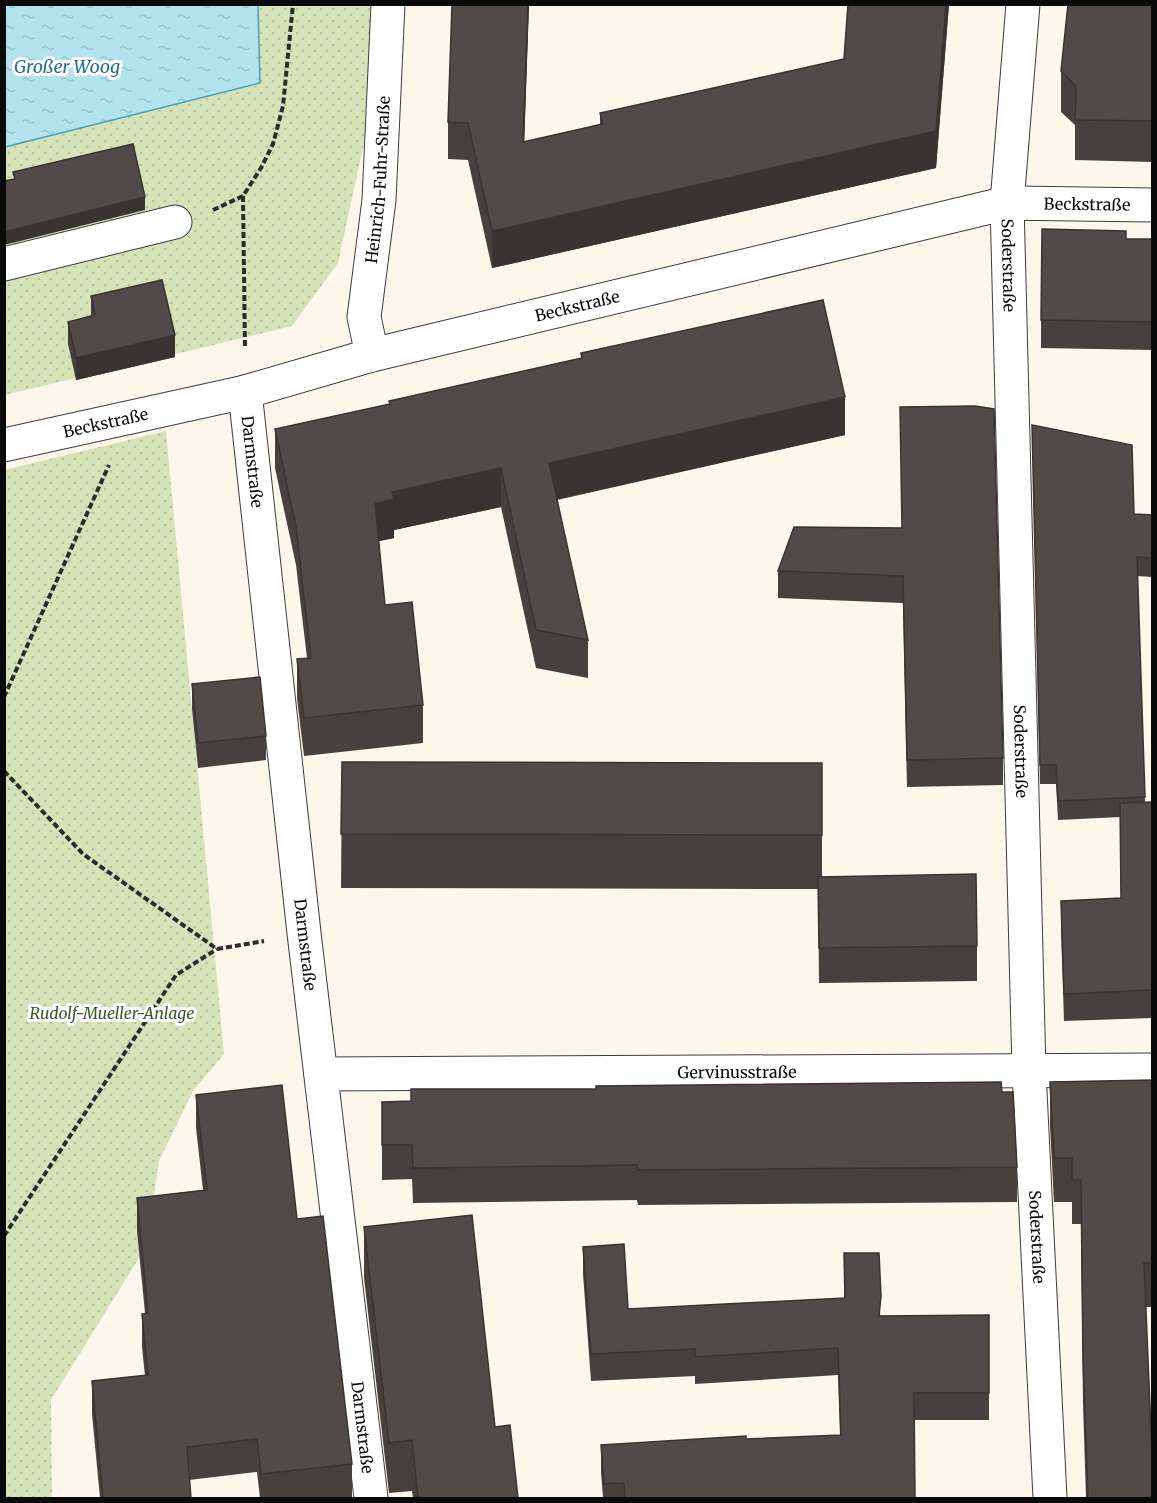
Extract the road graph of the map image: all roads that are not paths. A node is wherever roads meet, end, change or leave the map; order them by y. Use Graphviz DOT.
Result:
graph roads {
  1 [pos="388,4"];
  2 [pos="1023,4"];
  3 [pos="1007,203"];
  4 [pos="1152,205"];
  5 [pos="175,222"];
  6 [pos="4,264"];
  7 [pos="372,355"];
  8 [pos="245,392"];
  9 [pos="4,445"];
  10 [pos="1029,1071"];
  11 [pos="1152,1071"];
  12 [pos="321,1074"];
  13 [pos="371,1498"];
  14 [pos="1050,1498"];
  1 -- 7 [label="street, Heinrich-Fuhr-Straße"];
  2 -- 3 [label="street, Soderstraße"];
  3 -- 4 [label="street, Beckstraße"];
  3 -- 7 [label="street, Beckstraße"];
  3 -- 10 [label="street, Soderstraße"];
  5 -- 6 [label="street"];
  7 -- 8 [label="street, Beckstraße"];
  8 -- 9 [label="street, Beckstraße"];
  8 -- 12 [label="street, Darmstraße"];
  10 -- 11 [label="street, Gervinusstraße"];
  10 -- 12 [label="street, Gervinusstraße"];
  10 -- 14 [label="street, Soderstraße"];
  12 -- 13 [label="street, Darmstraße"];
}
